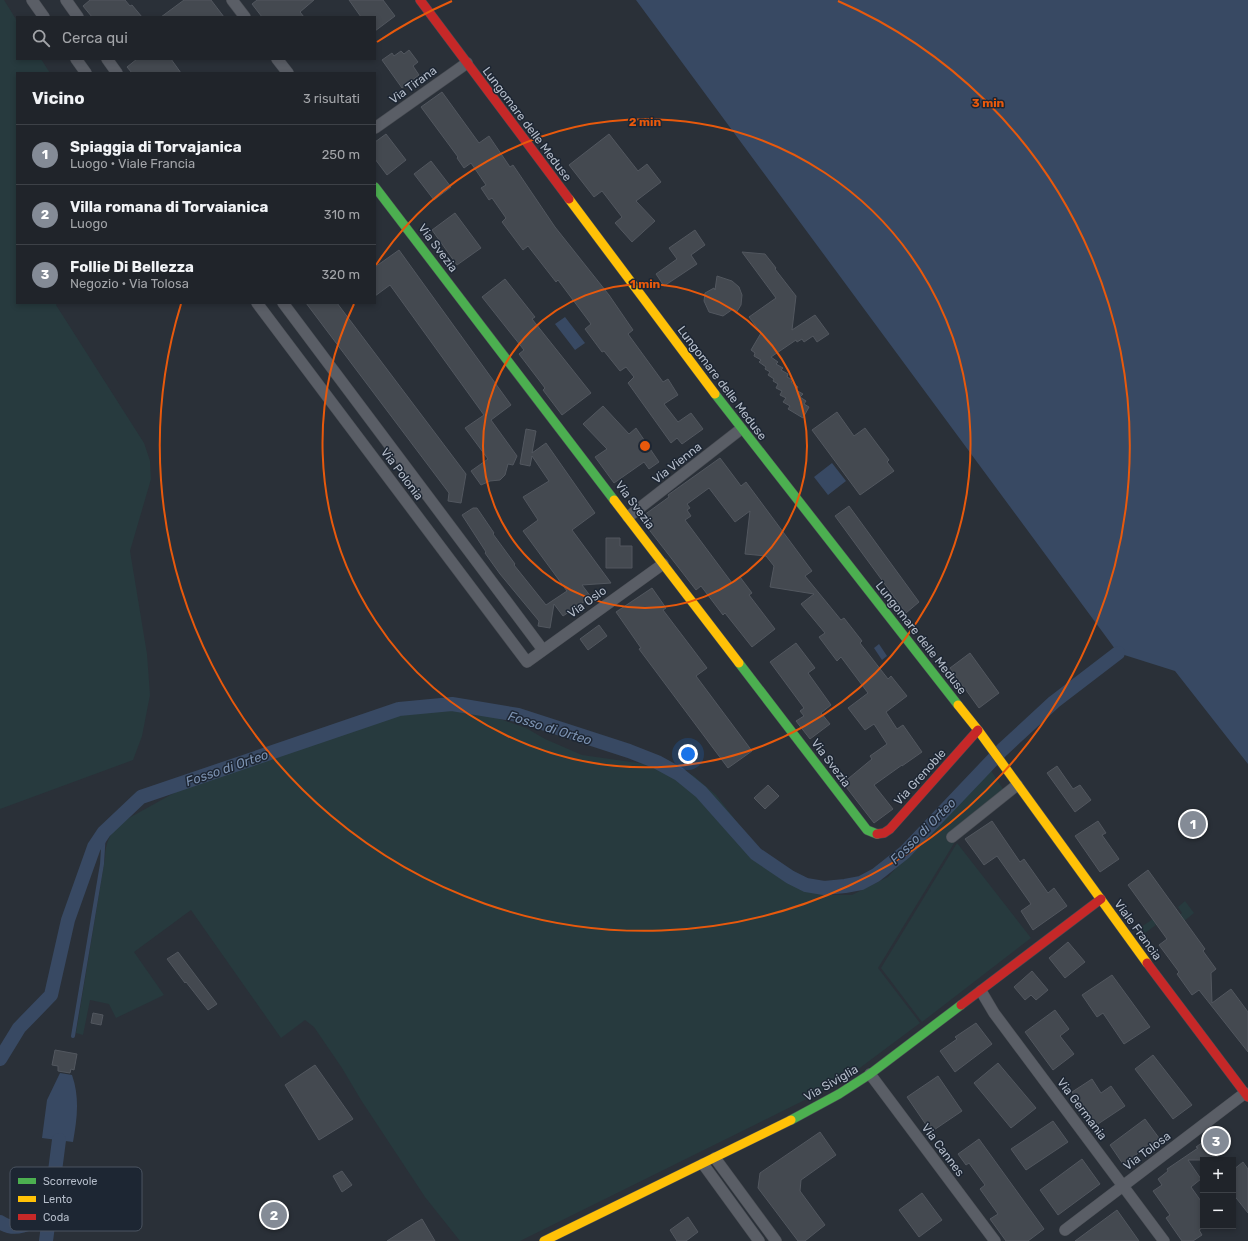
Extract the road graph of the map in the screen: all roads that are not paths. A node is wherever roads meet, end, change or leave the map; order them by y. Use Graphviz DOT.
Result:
graph roads {
  1 [pos="32,0"];
  2 [pos="66,0"];
  3 [pos="232,0"];
  4 [pos="420,0"];
  5 [pos="43,16"];
  6 [pos="77,16"];
  7 [pos="244,16"];
  8 [pos="77,60"];
  9 [pos="109,60"];
  10 [pos="278,60"];
  11 [pos="467,63"];
  12 [pos="85,72"];
  13 [pos="116,72"];
  14 [pos="287,72"];
  15 [pos="376,127"];
  16 [pos="376,188"];
  17 [pos="259,304"];
  18 [pos="284,304"];
  19 [pos="741,429"];
  20 [pos="628,518"];
  21 [pos="663,564"];
  22 [pos="543,650"];
  23 [pos="527,662"];
  24 [pos="980,733"];
  25 [pos="1010,776"];
  26 [pos="1017,786"];
  27 [pos="878,834"];
  28 [pos="952,837"];
  29 [pos="1101,899"];
  30 [pos="981,990"];
  31 [pos="870,1074"];
  32 [pos="1246,1095"];
  33 [pos="715,1158"];
  34 [pos="703,1164"];
  35 [pos="1122,1186"];
  36 [pos="1065,1230"];
  37 [pos="544,1241"];
  38 [pos="759,1241"];
  39 [pos="776,1241"];
  40 [pos="995,1241"];
  41 [pos="1164,1241"];
  1 -- 5 [label="street"];
  2 -- 6 [label="street"];
  3 -- 7 [label="street"];
  4 -- 11 [label="street, Lungomare delle Meduse"];
  8 -- 12 [label="street"];
  9 -- 13 [label="street"];
  10 -- 14 [label="street"];
  11 -- 15 [label="street, Via Tirana"];
  11 -- 19 [label="street, Lungomare delle Meduse"];
  16 -- 20 [label="street, Via Svezia"];
  17 -- 23 [label="street, Via Polonia"];
  18 -- 22 [label="street, Via Polonia"];
  19 -- 20 [label="street, Via Vienna"];
  19 -- 24 [label="street, Lungomare delle Meduse"];
  20 -- 21 [label="street, Via Svezia"];
  21 -- 22 [label="street, Via Oslo"];
  21 -- 27 [label="street, Via Svezia"];
  22 -- 23 [label="street, Via Oslo"];
  24 -- 25 [label="street, Lungomare delle Meduse"];
  24 -- 27 [label="street, Via Grenoble"];
  25 -- 26 [label="street, Viale Francia"];
  26 -- 28 [label="street"];
  26 -- 29 [label="street, Viale Francia"];
  29 -- 30 [label="street, Via Siviglia"];
  29 -- 32 [label="street, Viale Francia"];
  30 -- 31 [label="street, Via Siviglia"];
  30 -- 35 [label="street, Via Germania"];
  31 -- 33 [label="street, Via Siviglia"];
  31 -- 40 [label="street, Via Cannes"];
  32 -- 35 [label="street, Via Tolosa"];
  33 -- 34 [label="street, Via Siviglia"];
  33 -- 39 [label="street"];
  34 -- 37 [label="street, Via Siviglia"];
  34 -- 38 [label="street"];
  35 -- 36 [label="street, Via Tolosa"];
  35 -- 41 [label="street, Via Germania"];
}
